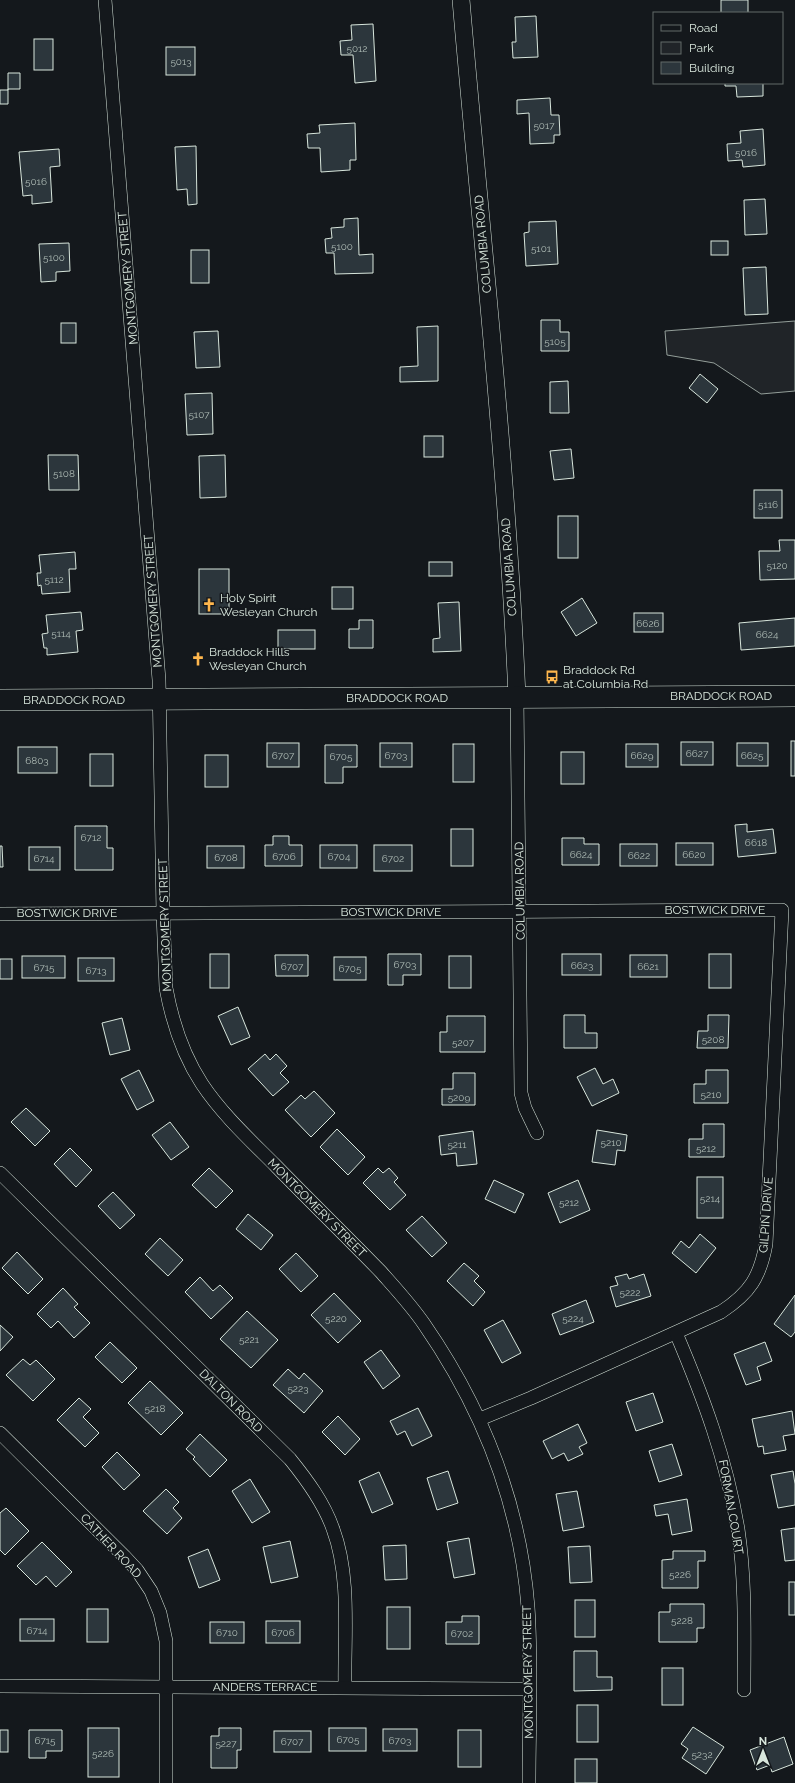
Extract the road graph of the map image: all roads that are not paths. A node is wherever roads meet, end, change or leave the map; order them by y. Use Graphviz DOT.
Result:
graph roads {
  1 [pos="105,0"];
  2 [pos="461,0"];
  3 [pos="795,696"];
  4 [pos="517,697"];
  5 [pos="0,700"];
  6 [pos="160,700"];
  7 [pos="782,910"];
  8 [pos="520,911"];
  9 [pos="163,913"];
  10 [pos="0,914"];
  11 [pos="537,1133"];
  12 [pos="0,1173"];
  13 [pos="676,1333"];
  14 [pos="480,1419"];
  15 [pos="0,1433"];
  16 [pos="0,1686"];
  17 [pos="166,1687"];
  18 [pos="345,1687"];
  19 [pos="529,1688"];
  20 [pos="744,1690"];
  21 [pos="166,1783"];
  22 [pos="529,1783"];
  1 -- 6 [label="street, MONTGOMERY STREET"];
  2 -- 4 [label="street, COLUMBIA ROAD"];
  3 -- 4 [label="main road, BRADDOCK ROAD"];
  4 -- 6 [label="main road, BRADDOCK ROAD"];
  4 -- 8 [label="street, COLUMBIA ROAD"];
  5 -- 6 [label="main road, BRADDOCK ROAD"];
  6 -- 9 [label="street, MONTGOMERY STREET"];
  7 -- 8 [label="street, BOSTWICK DRIVE"];
  7 -- 13 [label="street, GILPIN DRIVE"];
  8 -- 9 [label="street, BOSTWICK DRIVE"];
  8 -- 11 [label="street, COLUMBIA ROAD"];
  9 -- 10 [label="street, BOSTWICK DRIVE"];
  9 -- 14 [label="street, MONTGOMERY STREET"];
  12 -- 18 [label="street, DALTON ROAD"];
  13 -- 14 [label="street, GILPIN DRIVE"];
  13 -- 20 [label="street, FORMAN COURT"];
  14 -- 19 [label="street, MONTGOMERY STREET"];
  15 -- 17 [label="street, CATHER ROAD"];
  16 -- 17 [label="street, ANDERS TERRACE"];
  17 -- 18 [label="street, ANDERS TERRACE"];
  17 -- 21 [label="street, CATHER ROAD"];
  18 -- 19 [label="street, ANDERS TERRACE"];
  19 -- 22 [label="street, MONTGOMERY STREET"];
}
